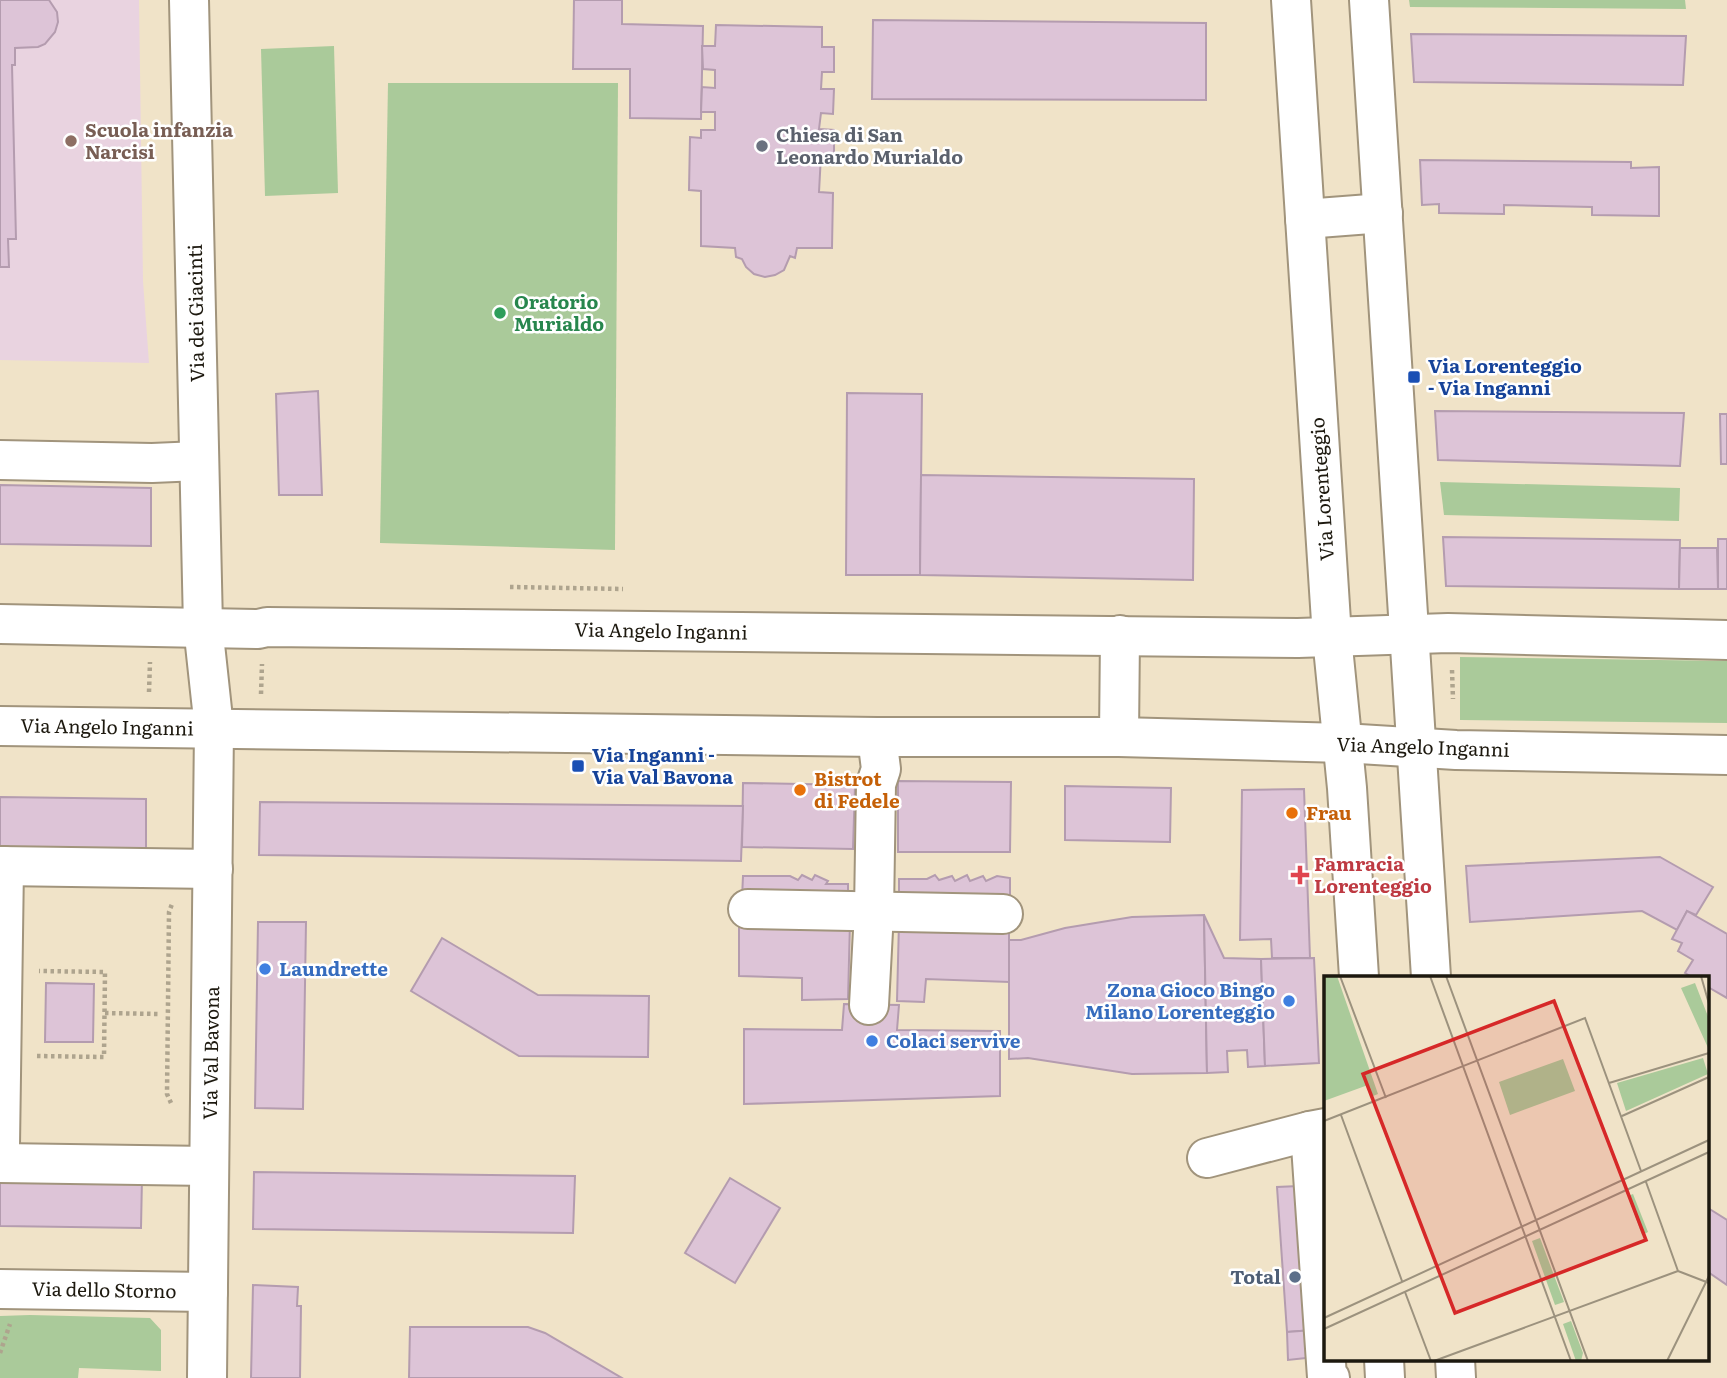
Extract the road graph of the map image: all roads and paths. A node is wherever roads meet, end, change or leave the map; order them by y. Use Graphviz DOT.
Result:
graph roads {
  1 [pos="188,0"];
  2 [pos="1291,0"];
  3 [pos="1369,0"];
  4 [pos="1383,213"];
  5 [pos="1304,219"];
  6 [pos="0,460"];
  7 [pos="199,461"];
  8 [pos="510,587"];
  9 [pos="623,589"];
  10 [pos="0,624"];
  11 [pos="203,626"];
  12 [pos="1409,634"];
  13 [pos="1120,635"];
  14 [pos="1332,637"];
  15 [pos="1727,640"];
  16 [pos="150,658"];
  17 [pos="263,658"];
  18 [pos="1452,662"];
  19 [pos="149,696"];
  20 [pos="260,698"];
  21 [pos="1454,711"];
  22 [pos="0,726"];
  23 [pos="214,728"];
  24 [pos="877,737"];
  25 [pos="1119,737"];
  26 [pos="1343,743"];
  27 [pos="1417,748"];
  28 [pos="1727,755"];
  29 [pos="2,866"];
  30 [pos="174,869"];
  31 [pos="213,869"];
  32 [pos="748,909"];
  33 [pos="874,912"];
  34 [pos="1003,914"];
  35 [pos="3,970"];
  36 [pos="1359,976"];
  37 [pos="1431,976"];
  38 [pos="869,1005"];
  39 [pos="105,1013"];
  40 [pos="158,1014"];
  41 [pos="1,1055"];
  42 [pos="172,1104"];
  43 [pos="1318,1129"];
  44 [pos="0,1145"];
  45 [pos="1207,1158"];
  46 [pos="0,1163"];
  47 [pos="209,1166"];
  48 [pos="1324,1278"];
  49 [pos="208,1292"];
  50 [pos="7,1302"];
  51 [pos="0,1353"];
  52 [pos="1327,1360"];
  53 [pos="1384,1360"];
  54 [pos="1455,1360"];
  55 [pos="207,1378"];
  56 [pos="1328,1378"];
  57 [pos="1385,1378"];
  58 [pos="1456,1378"];
  1 -- 7 [label="street, Via dei Giacinti"];
  2 -- 5 [label="street, Via Lorenteggio"];
  3 -- 4 [label="street"];
  4 -- 5 [label="street"];
  4 -- 12 [label="street"];
  5 -- 14 [label="street, Via Lorenteggio"];
  6 -- 7 [label="street"];
  7 -- 11 [label="street, Via dei Giacinti"];
  8 -- 9 [label="path"];
  10 -- 11 [label="street, Via Angelo Inganni"];
  11 -- 13 [label="street, Via Angelo Inganni"];
  11 -- 23 [label="street, Via Angelo Inganni"];
  12 -- 14 [label="street, Via Angelo Inganni"];
  12 -- 15 [label="street, Via Angelo Inganni"];
  12 -- 27 [label="street"];
  13 -- 14 [label="street, Via Angelo Inganni"];
  13 -- 25 [label="street"];
  14 -- 26 [label="street, Via Lorenteggio"];
  16 -- 19 [label="path"];
  17 -- 20 [label="path"];
  18 -- 21 [label="path"];
  22 -- 23 [label="street, Via Angelo Inganni"];
  23 -- 24 [label="street, Via Angelo Inganni"];
  23 -- 31 [label="street, Via Val Bavona"];
  24 -- 25 [label="street, Via Angelo Inganni"];
  24 -- 33 [label="street"];
  25 -- 26 [label="street, Via Angelo Inganni"];
  26 -- 27 [label="street, Via Angelo Inganni"];
  26 -- 36 [label="street, Via Lorenteggio"];
  27 -- 28 [label="street, Via Angelo Inganni"];
  27 -- 37 [label="street"];
  29 -- 30 [label="street"];
  29 -- 35 [label="street"];
  30 -- 31 [label="street"];
  30 -- 42 [label="path, Via Val Bavona"];
  31 -- 47 [label="street, Via Val Bavona"];
  32 -- 33 [label="street"];
  33 -- 34 [label="street"];
  33 -- 38 [label="street"];
  35 -- 39 [label="path"];
  35 -- 41 [label="street"];
  39 -- 40 [label="path"];
  39 -- 41 [label="path"];
  41 -- 44 [label="street"];
  43 -- 45 [label="street"];
  43 -- 48 [label="street"];
  46 -- 47 [label="street"];
  47 -- 49 [label="street, Via Val Bavona"];
  49 -- 50 [label="street, Via dello Storno"];
  49 -- 55 [label="street, Via Val Bavona"];
  50 -- 51 [label="path"];
  52 -- 56 [label="street"];
  53 -- 57 [label="street"];
  54 -- 58 [label="street"];
}
